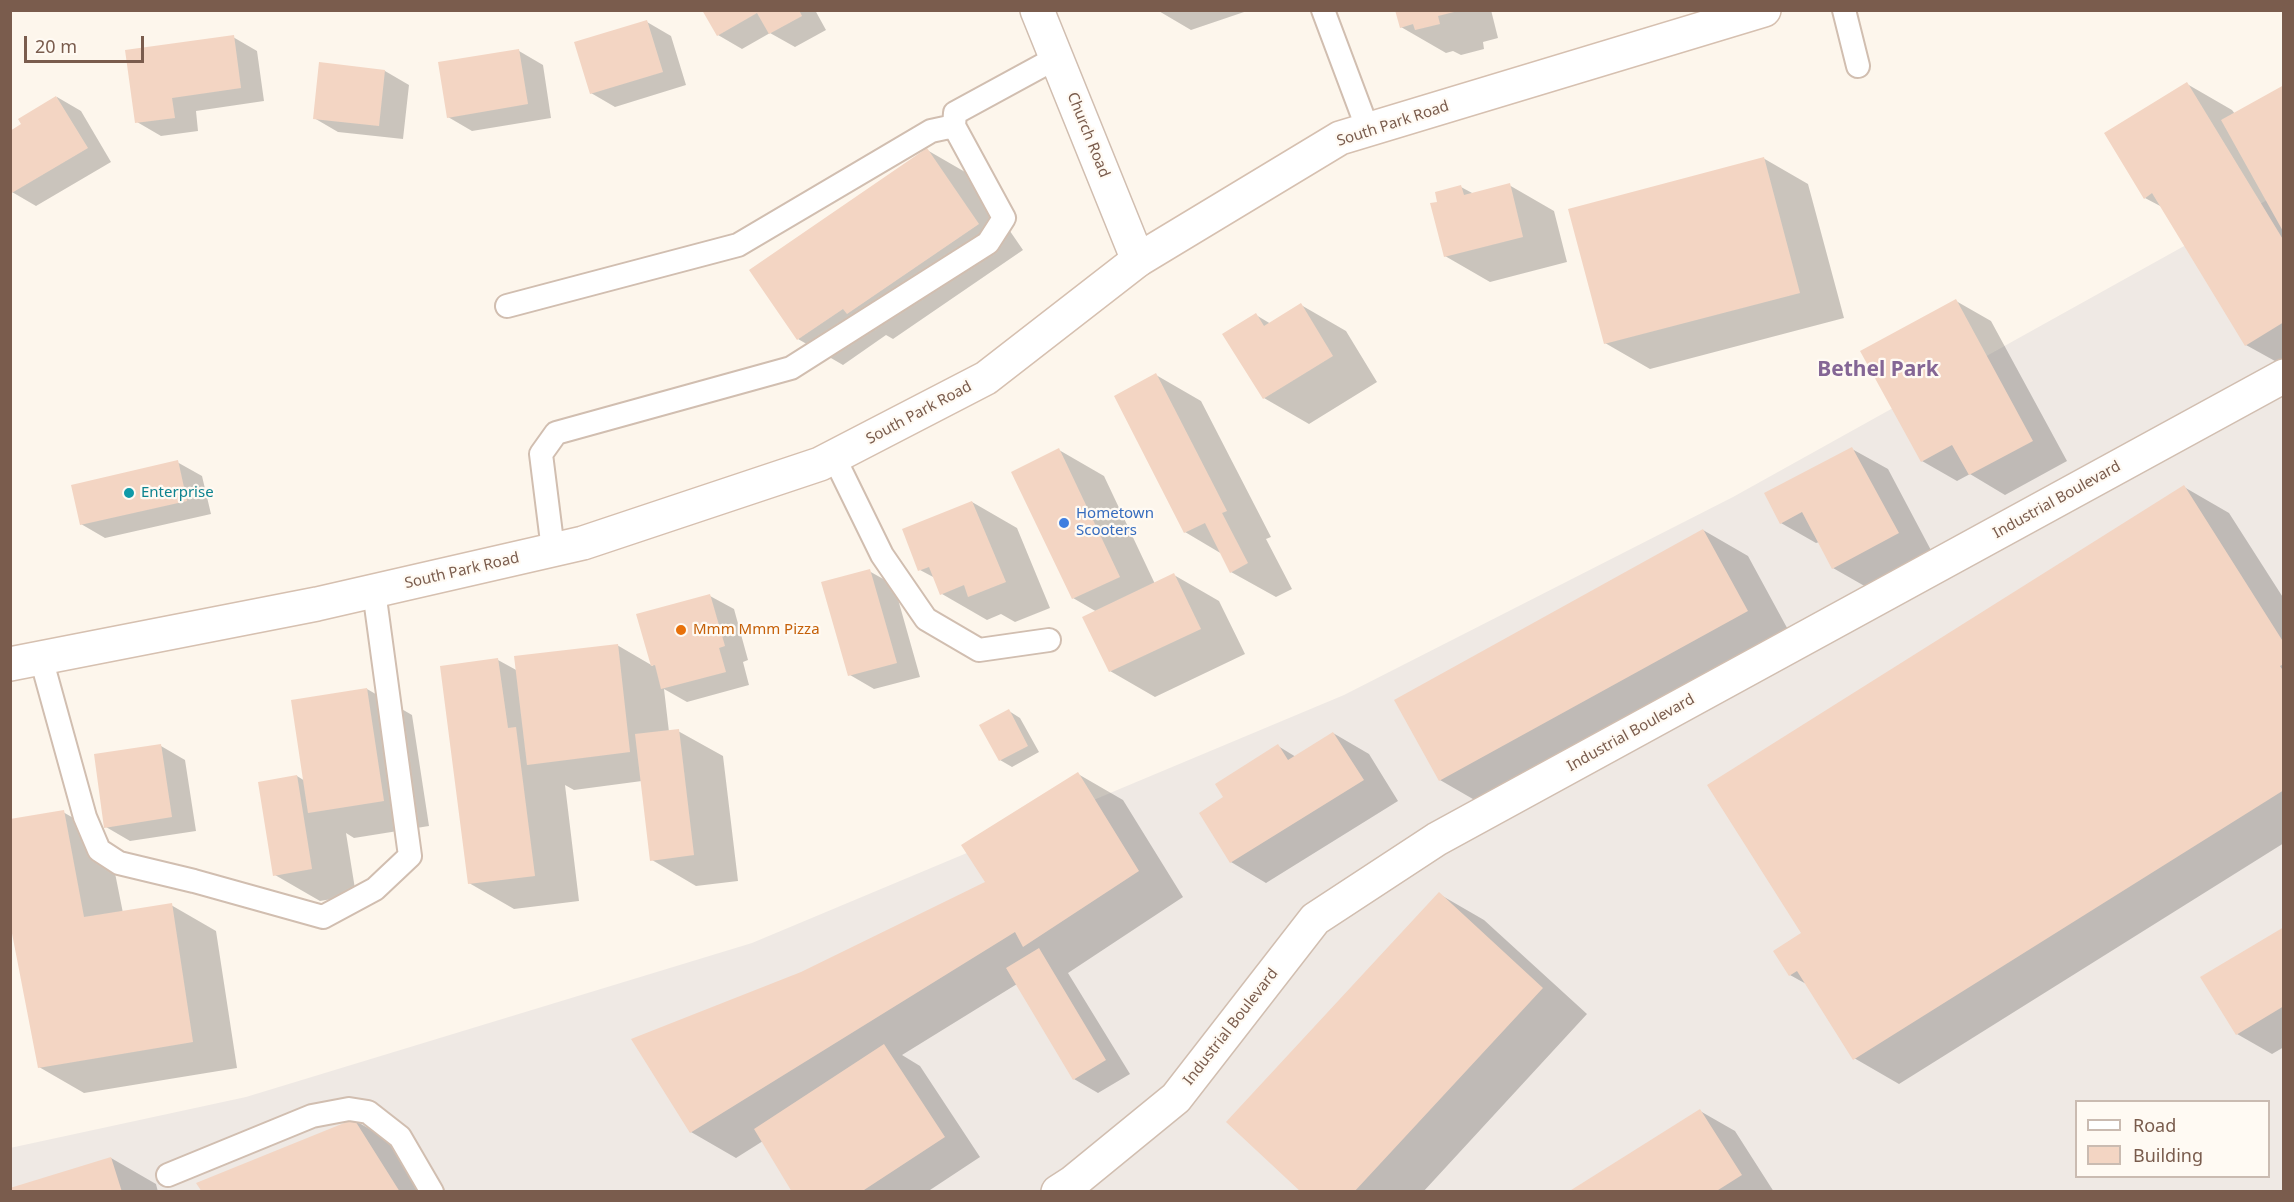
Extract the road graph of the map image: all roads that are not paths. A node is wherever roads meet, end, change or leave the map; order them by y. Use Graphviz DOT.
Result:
graph roads {
  1 [pos="1037,10"];
  2 [pos="1323,10"];
  3 [pos="1764,10"];
  4 [pos="1844,10"];
  5 [pos="1056,58"];
  6 [pos="1858,66"];
  7 [pos="954,126"];
  8 [pos="1368,130"];
  9 [pos="1138,260"];
  10 [pos="507,306"];
  11 [pos="2282,381"];
  12 [pos="834,457"];
  13 [pos="553,550"];
  14 [pos="374,591"];
  15 [pos="1049,640"];
  16 [pos="26,661"];
  17 [pos="168,1175"];
  18 [pos="432,1191"];
  19 [pos="1058,1191"];
  1 -- 5 [label="main road, Church Road"];
  2 -- 8 [label="lane"];
  3 -- 8 [label="main road, South Park Road"];
  4 -- 6 [label="lane"];
  5 -- 7 [label="lane"];
  5 -- 9 [label="main road, Church Road"];
  7 -- 10 [label="lane"];
  7 -- 13 [label="lane"];
  8 -- 9 [label="main road, South Park Road"];
  9 -- 12 [label="main road, South Park Road"];
  11 -- 19 [label="main road, Industrial Boulevard"];
  12 -- 13 [label="main road, South Park Road"];
  12 -- 15 [label="lane"];
  13 -- 14 [label="main road, South Park Road"];
  14 -- 16 [label="main road, South Park Road"];
  14 -- 16 [label="lane"];
  17 -- 18 [label="lane"];
}
